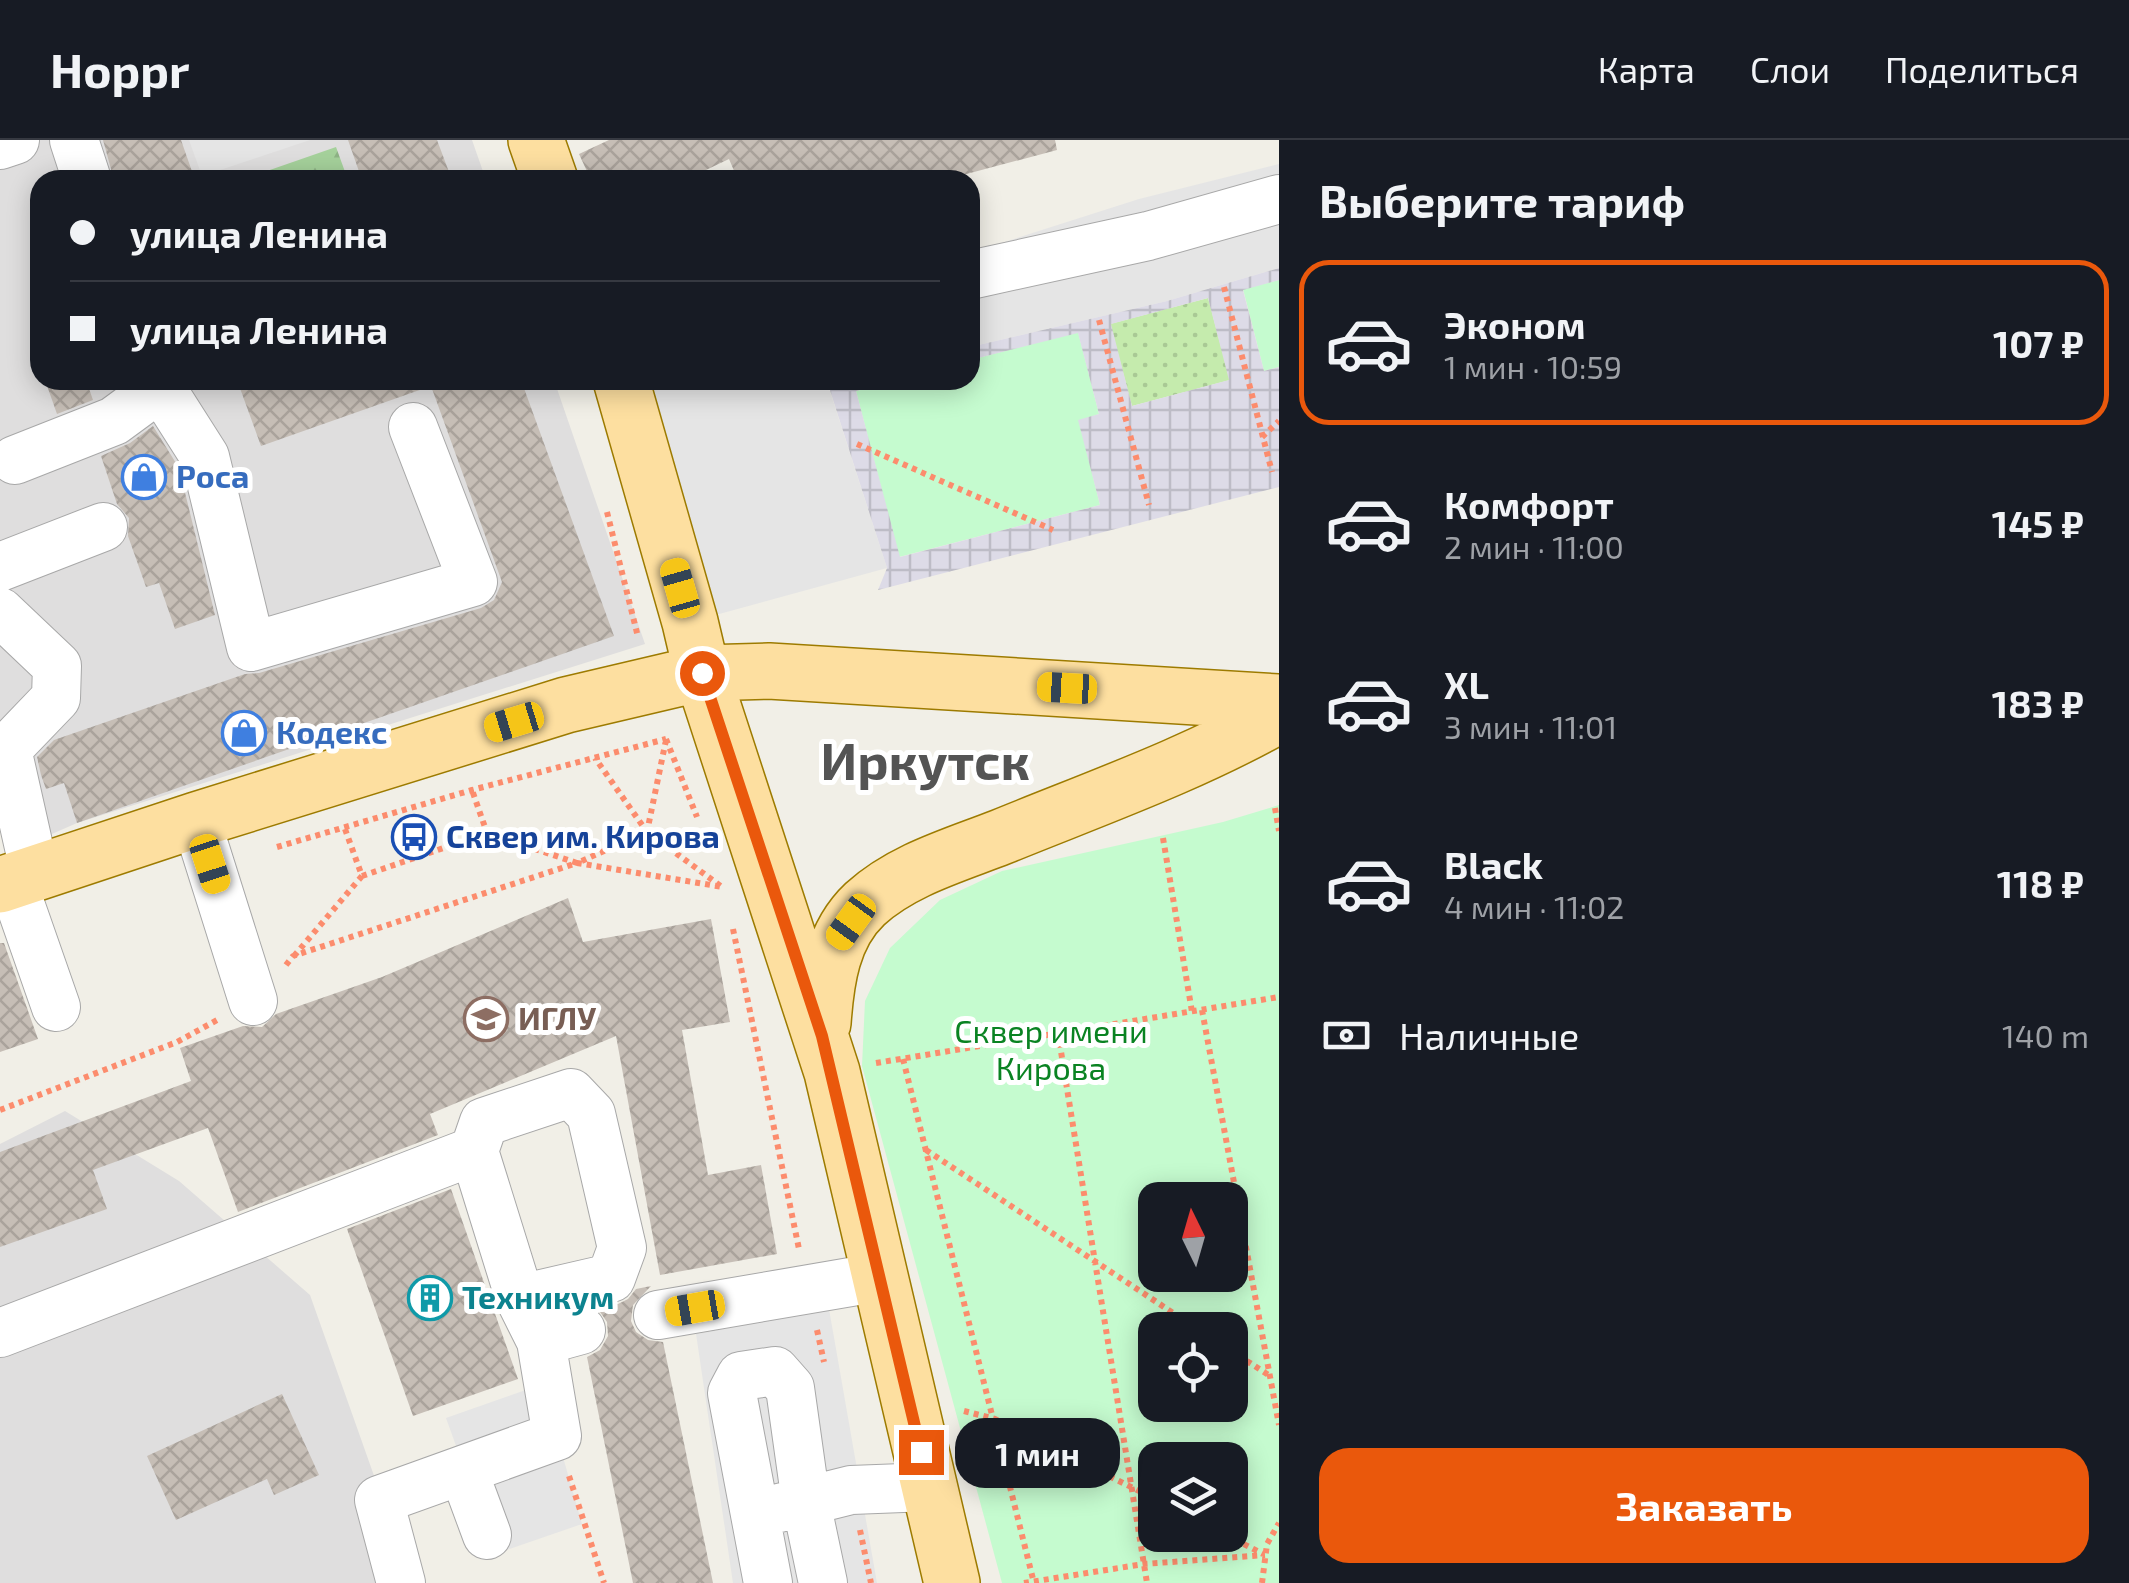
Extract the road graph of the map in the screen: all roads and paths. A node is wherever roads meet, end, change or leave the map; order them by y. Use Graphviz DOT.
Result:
graph roads {
  1 [pos="15,140"];
  2 [pos="74,140"];
  3 [pos="536,140"];
  4 [pos="0,146"];
  5 [pos="84,170"];
  6 [pos="546,170"];
  7 [pos="1279,199"];
  8 [pos="980,272"];
  9 [pos="1224,288"];
  10 [pos="1099,320"];
  11 [pos="151,390"];
  12 [pos="162,390"];
  13 [pos="624,390"];
  14 [pos="1279,421"];
  15 [pos="413,427"];
  16 [pos="1262,436"];
  17 [pos="857,444"];
  18 [pos="15,460"];
  19 [pos="1272,472"];
  20 [pos="1148,505"];
  21 [pos="103,527"];
  22 [pos="1053,530"];
  23 [pos="0,567"];
  24 [pos="0,612"];
  25 [pos="702,673"];
  26 [pos="1279,702"];
  27 [pos="1279,715"];
  28 [pos="666,739"];
  29 [pos="3,748"];
  30 [pos="596,758"];
  31 [pos="472,790"];
  32 [pos="1275,808"];
  33 [pos="700,824"];
  34 [pos="345,829"];
  35 [pos="1279,831"];
  36 [pos="646,832"];
  37 [pos="487,834"];
  38 [pos="1164,838"];
  39 [pos="202,842"];
  40 [pos="576,862"];
  41 [pos="718,872"];
  42 [pos="362,876"];
  43 [pos="16,880"];
  44 [pos="724,888"];
  45 [pos="728,905"];
  46 [pos="732,923"];
  47 [pos="293,956"];
  48 [pos="1279,997"];
  49 [pos="253,1001"];
  50 [pos="56,1007"];
  51 [pos="1202,1010"];
  52 [pos="1192,1012"];
  53 [pos="1058,1033"];
  54 [pos="842,1051"];
  55 [pos="903,1059"];
  56 [pos="0,1110"];
  57 [pos="925,1150"];
  58 [pos="474,1151"];
  59 [pos="1094,1262"];
  60 [pos="880,1277"];
  61 [pos="808,1289"];
  62 [pos="520,1299"];
  63 [pos="1170,1312"];
  64 [pos="658,1315"];
  65 [pos="0,1332"];
  66 [pos="1248,1362"];
  67 [pos="1270,1376"];
  68 [pos="828,1380"];
  69 [pos="964,1411"];
  70 [pos="995,1418"];
  71 [pos="1279,1426"];
  72 [pos="557,1436"];
  73 [pos="462,1470"];
  74 [pos="1130,1486"];
  75 [pos="929,1487"];
  76 [pos="1138,1490"];
  77 [pos="829,1496"];
  78 [pos="755,1514"];
  79 [pos="1279,1522"];
  80 [pos="487,1535"];
  81 [pos="1248,1546"];
  82 [pos="1264,1554"];
  83 [pos="1144,1564"];
  84 [pos="1034,1582"];
  85 [pos="402,1583"];
  86 [pos="604,1583"];
  87 [pos="768,1583"];
  88 [pos="823,1583"];
  89 [pos="871,1583"];
  90 [pos="952,1583"];
  91 [pos="1024,1583"];
  92 [pos="1147,1583"];
  93 [pos="1262,1583"];
  1 -- 4 [label="lane"];
  2 -- 5 [label="lane"];
  3 -- 6 [label="main road"];
  7 -- 8 [label="lane"];
  9 -- 16 [label="path"];
  10 -- 20 [label="path"];
  11 -- 18 [label="lane"];
  12 -- 15 [label="lane"];
  13 -- 25 [label="main road"];
  14 -- 16 [label="path"];
  16 -- 19 [label="path"];
  17 -- 22 [label="path"];
  21 -- 23 [label="lane"];
  24 -- 29 [label="lane"];
  25 -- 26 [label="main road"];
  25 -- 39 [label="main road"];
  25 -- 54 [label="main road"];
  27 -- 54 [label="main road"];
  28 -- 30 [label="path"];
  28 -- 33 [label="path"];
  28 -- 36 [label="path"];
  29 -- 43 [label="lane"];
  30 -- 31 [label="path"];
  30 -- 36 [label="path"];
  31 -- 34 [label="path"];
  31 -- 37 [label="path"];
  32 -- 35 [label="path"];
  34 -- 39 [label="path"];
  34 -- 42 [label="path"];
  36 -- 40 [label="path"];
  36 -- 44 [label="path"];
  37 -- 40 [label="path"];
  37 -- 42 [label="path"];
  38 -- 52 [label="path"];
  39 -- 43 [label="main road"];
  39 -- 49 [label="lane"];
  40 -- 44 [label="path"];
  40 -- 47 [label="path"];
  41 -- 44 [label="path"];
  42 -- 47 [label="path"];
  43 -- 50 [label="lane"];
  44 -- 45 [label="path"];
  46 -- 61 [label="path"];
  47 -- 49 [label="path"];
  48 -- 51 [label="path"];
  49 -- 56 [label="path"];
  51 -- 52 [label="path"];
  51 -- 67 [label="path"];
  52 -- 53 [label="path"];
  53 -- 55 [label="path"];
  53 -- 59 [label="path"];
  54 -- 55 [label="path"];
  54 -- 60 [label="main road"];
  55 -- 57 [label="path"];
  57 -- 59 [label="path"];
  57 -- 70 [label="path"];
  58 -- 62 [label="lane"];
  58 -- 62 [label="lane"];
  58 -- 65 [label="lane"];
  59 -- 63 [label="path"];
  59 -- 74 [label="path"];
  60 -- 61 [label="lane"];
  60 -- 75 [label="main road"];
  61 -- 64 [label="lane"];
  61 -- 68 [label="path"];
  62 -- 72 [label="lane"];
  66 -- 67 [label="path"];
  67 -- 71 [label="path"];
  69 -- 70 [label="path"];
  70 -- 74 [label="path"];
  70 -- 84 [label="path"];
  72 -- 73 [label="lane"];
  72 -- 86 [label="path"];
  73 -- 80 [label="lane"];
  73 -- 85 [label="lane"];
  74 -- 76 [label="path"];
  74 -- 83 [label="path"];
  75 -- 77 [label="lane"];
  75 -- 90 [label="main road"];
  77 -- 78 [label="lane"];
  77 -- 78 [label="lane"];
  77 -- 88 [label="lane"];
  77 -- 89 [label="path"];
  78 -- 87 [label="lane"];
  79 -- 82 [label="path"];
  81 -- 82 [label="path"];
  82 -- 83 [label="path"];
  82 -- 93 [label="path"];
  83 -- 84 [label="path"];
  83 -- 92 [label="path"];
  84 -- 91 [label="path"];
}
